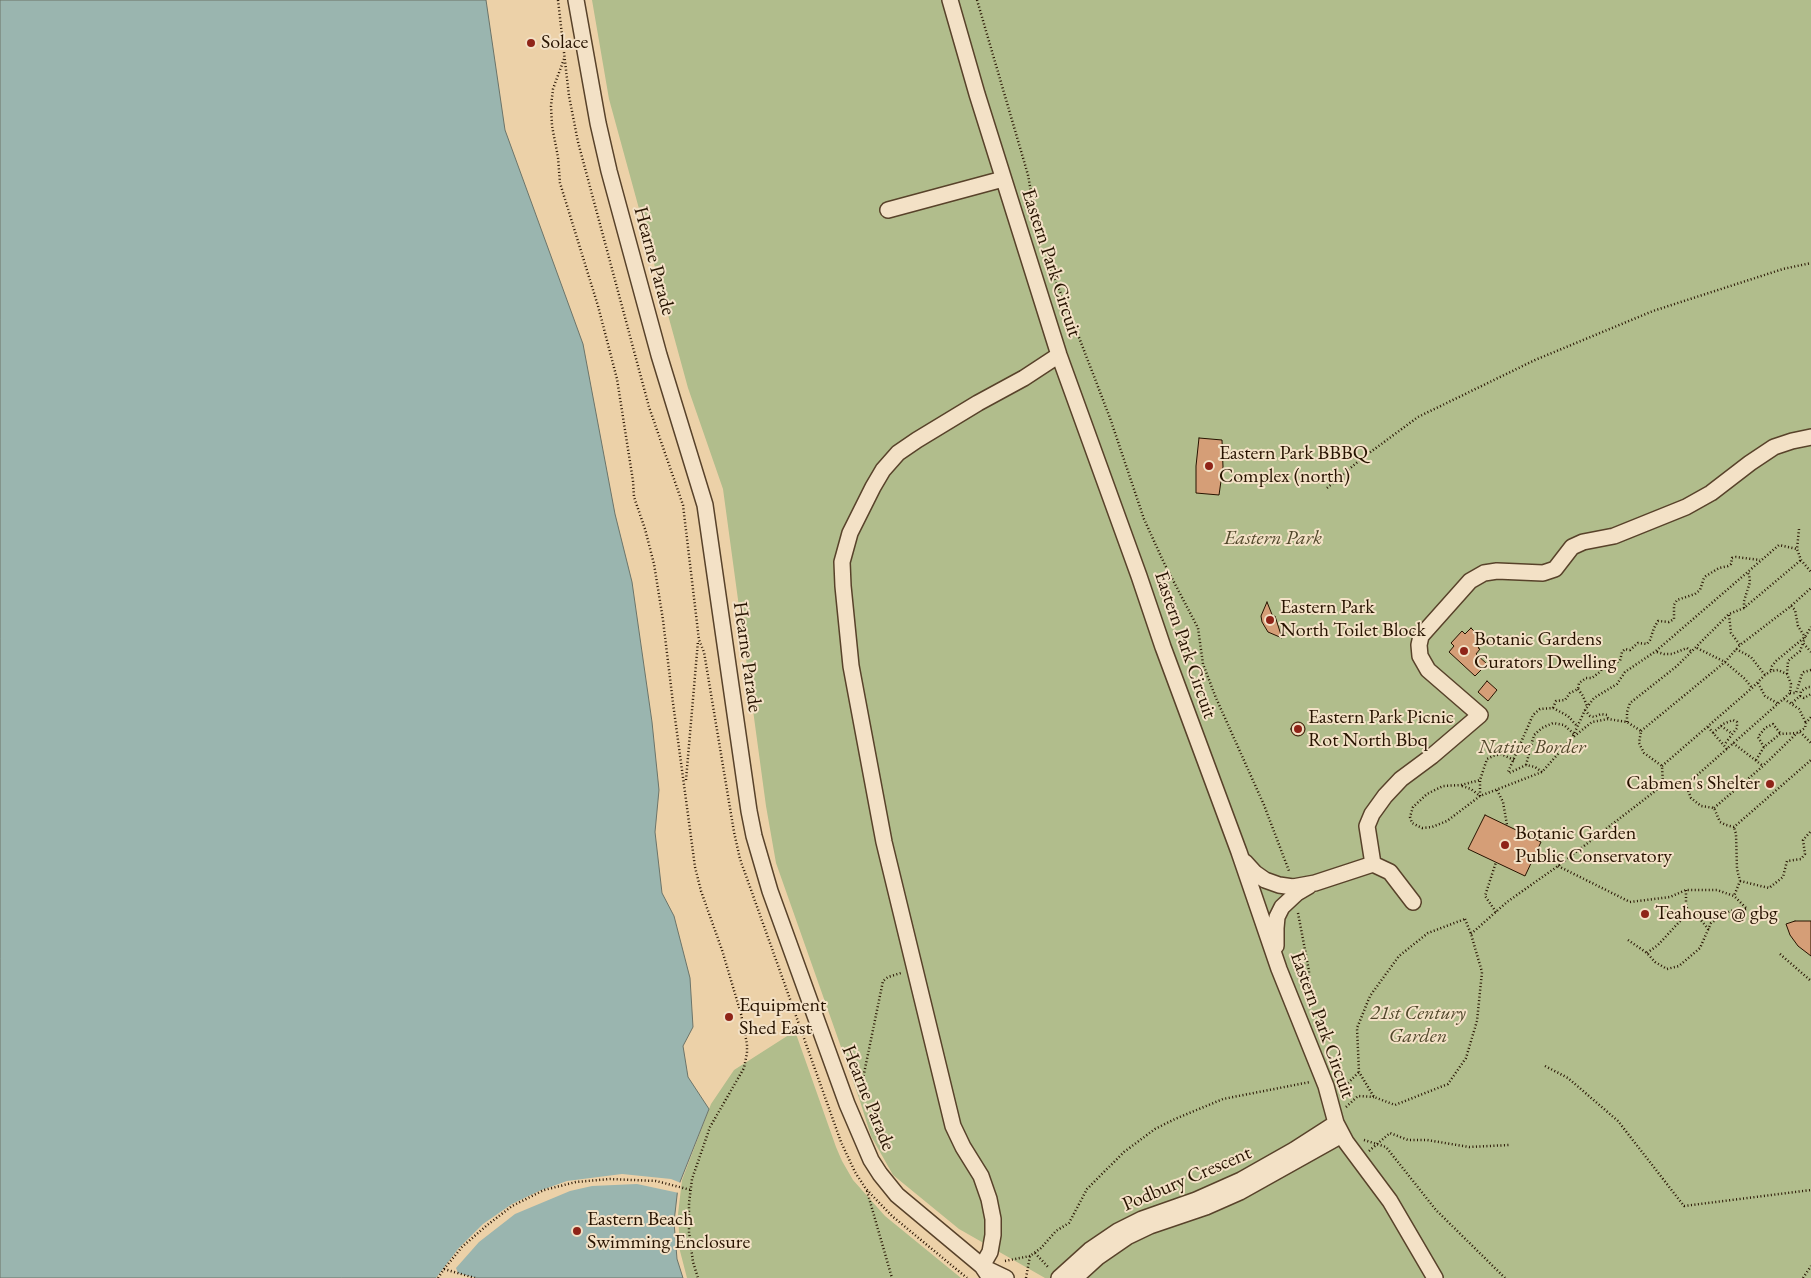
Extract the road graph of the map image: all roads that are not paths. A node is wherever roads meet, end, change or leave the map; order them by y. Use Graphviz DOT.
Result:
graph roads {
  1 [pos="576,0"];
  2 [pos="950,0"];
  3 [pos="1003,179"];
  4 [pos="888,210"];
  5 [pos="1059,355"];
  6 [pos="1811,437"];
  7 [pos="1239,852"];
  8 [pos="1373,864"];
  9 [pos="1293,891"];
  10 [pos="1413,902"];
  11 [pos="1279,969"];
  12 [pos="1341,1124"];
  13 [pos="986,1272"];
  14 [pos="1057,1276"];
  15 [pos="1006,1278"];
  16 [pos="1075,1278"];
  17 [pos="1435,1278"];
  1 -- 13 [label="street, Hearne Parade"];
  2 -- 3 [label="street, Eastern Park Circuit"];
  3 -- 4 [label="street"];
  3 -- 5 [label="street, Eastern Park Circuit"];
  5 -- 7 [label="street, Eastern Park Circuit"];
  5 -- 13 [label="street"];
  6 -- 8 [label="street"];
  7 -- 9 [label="street"];
  7 -- 11 [label="street, Eastern Park Circuit"];
  8 -- 9 [label="street"];
  8 -- 10 [label="street"];
  9 -- 11 [label="street"];
  11 -- 12 [label="street, Eastern Park Circuit"];
  12 -- 14 [label="street, Podbury Crescent"];
  12 -- 16 [label="street, Podbury Crescent"];
  12 -- 17 [label="street, Eastern Park Circuit"];
  13 -- 15 [label="street, Hearne Parade"];
}
